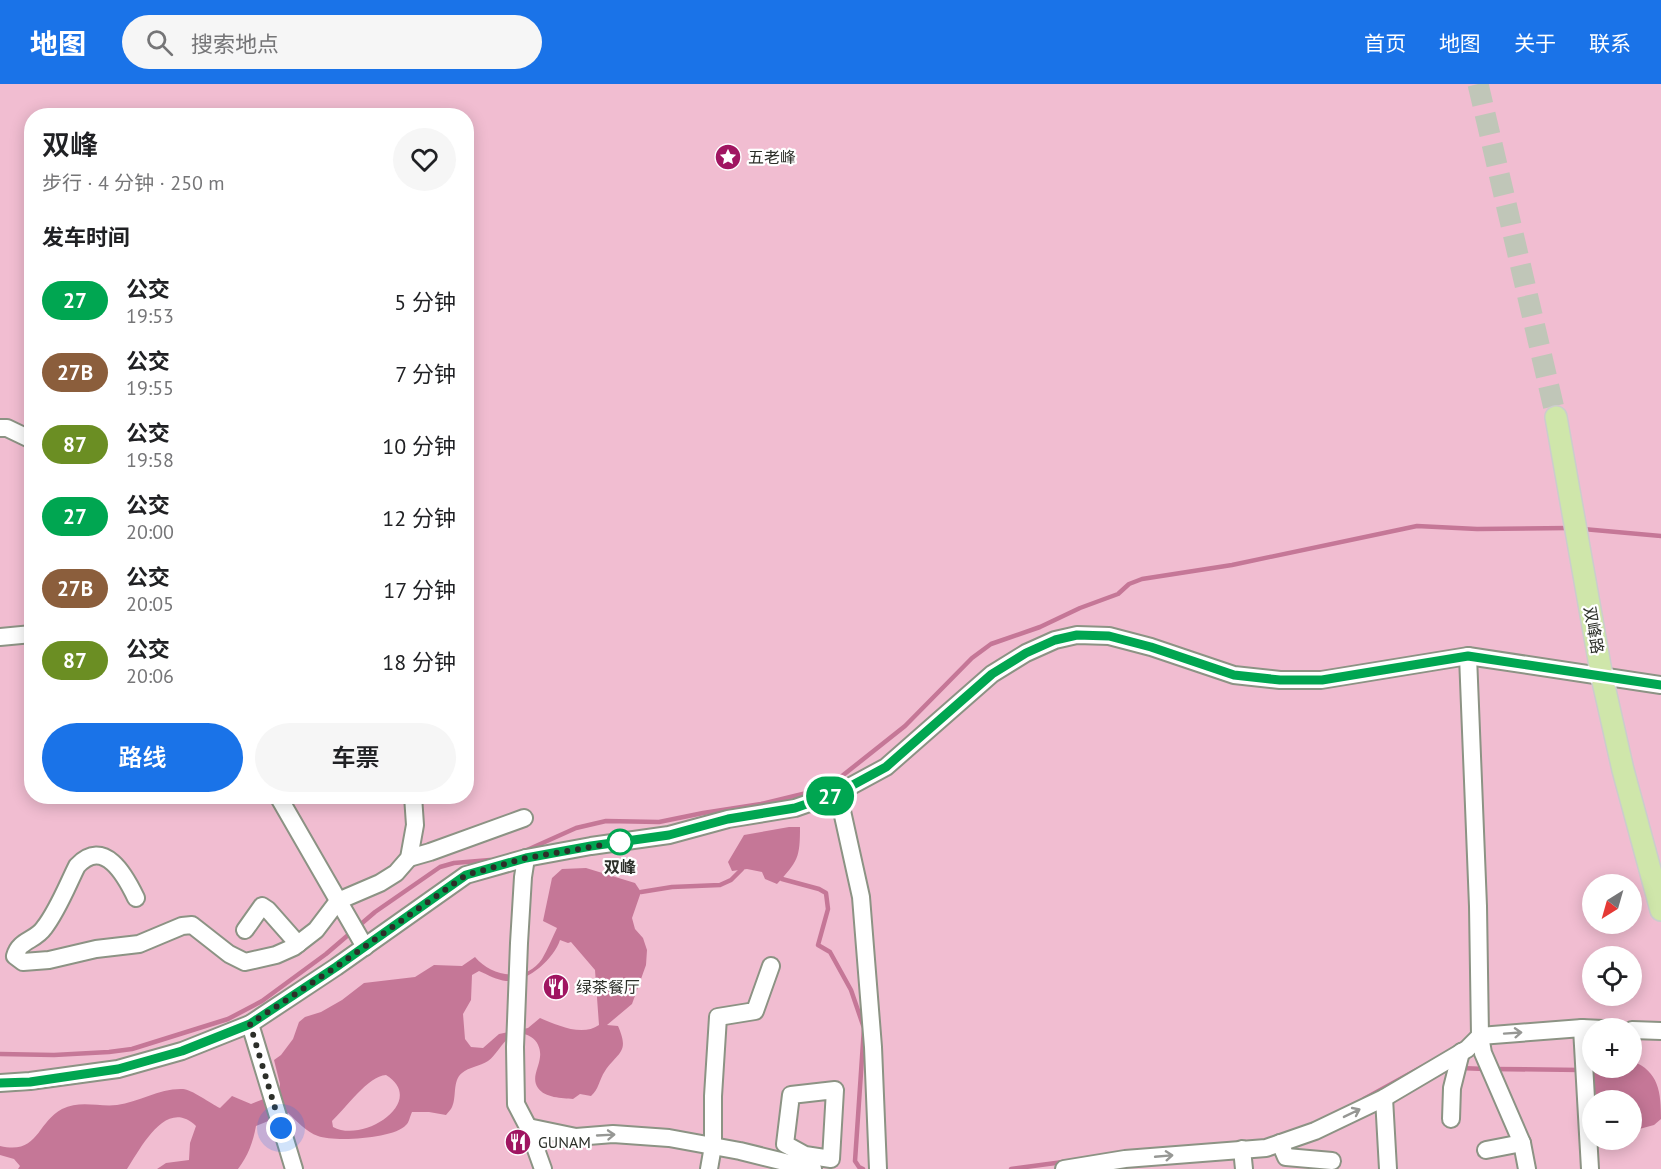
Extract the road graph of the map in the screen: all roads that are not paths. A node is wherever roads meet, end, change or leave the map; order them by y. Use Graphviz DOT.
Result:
graph roads {
  1 [pos="1556,417"];
  2 [pos="0,428"];
  3 [pos="24,436"];
  4 [pos="24,635"];
  5 [pos="0,637"];
  6 [pos="1468,656"];
  7 [pos="1602,677"];
  8 [pos="1661,685"];
  9 [pos="838,793"];
  10 [pos="283,804"];
  11 [pos="414,804"];
  12 [pos="524,818"];
  13 [pos="409,858"];
  14 [pos="526,858"];
  15 [pos="136,898"];
  16 [pos="338,901"];
  17 [pos="1661,910"];
  18 [pos="245,930"];
  19 [pos="358,935"];
  20 [pos="298,944"];
  21 [pos="771,966"];
  22 [pos="250,1024"];
  23 [pos="1582,1028"];
  24 [pos="1642,1030"];
  25 [pos="1661,1031"];
  26 [pos="1480,1036"];
  27 [pos="1461,1052"];
  28 [pos="1585,1078"];
  29 [pos="0,1083"];
  30 [pos="1384,1098"];
  31 [pos="1451,1119"];
  32 [pos="528,1127"];
  33 [pos="1280,1143"];
  34 [pos="1522,1143"];
  35 [pos="713,1146"];
  36 [pos="1242,1149"];
  37 [pos="1486,1150"];
  38 [pos="1332,1161"];
  39 [pos="807,1164"];
  40 [pos="878,1167"];
  41 [pos="294,1169"];
  42 [pos="543,1169"];
  43 [pos="708,1169"];
  44 [pos="1064,1169"];
  45 [pos="1244,1169"];
  46 [pos="1388,1169"];
  47 [pos="1527,1169"];
  48 [pos="1590,1169"];
  1 -- 7 [label="main road, 双峰路"];
  2 -- 3 [label="street"];
  4 -- 5 [label="street"];
  6 -- 7 [label="street"];
  6 -- 9 [label="street"];
  6 -- 26 [label="street"];
  7 -- 8 [label="street"];
  7 -- 17 [label="main road, 双峰路"];
  9 -- 14 [label="street"];
  9 -- 40 [label="street"];
  10 -- 16 [label="street"];
  11 -- 13 [label="street"];
  12 -- 13 [label="street"];
  13 -- 16 [label="street"];
  14 -- 19 [label="street"];
  14 -- 32 [label="street"];
  15 -- 20 [label="street"];
  16 -- 19 [label="street"];
  16 -- 20 [label="street"];
  18 -- 20 [label="street"];
  19 -- 22 [label="street"];
  21 -- 35 [label="street"];
  22 -- 29 [label="street"];
  22 -- 41 [label="street"];
  26 -- 23 [label="street, one-way"];
  24 -- 25 [label="street"];
  26 -- 27 [label="street"];
  26 -- 34 [label="street"];
  27 -- 30 [label="street"];
  27 -- 31 [label="street"];
  28 -- 48 [label="street"];
  33 -- 30 [label="street, one-way"];
  30 -- 46 [label="street"];
  32 -- 35 [label="street, one-way"];
  32 -- 42 [label="street"];
  33 -- 36 [label="street"];
  33 -- 38 [label="street"];
  34 -- 37 [label="street"];
  34 -- 47 [label="street"];
  35 -- 39 [label="street"];
  35 -- 43 [label="street"];
  44 -- 36 [label="street, one-way"];
  36 -- 45 [label="street"];
  39 -- 39 [label="street"];
}
